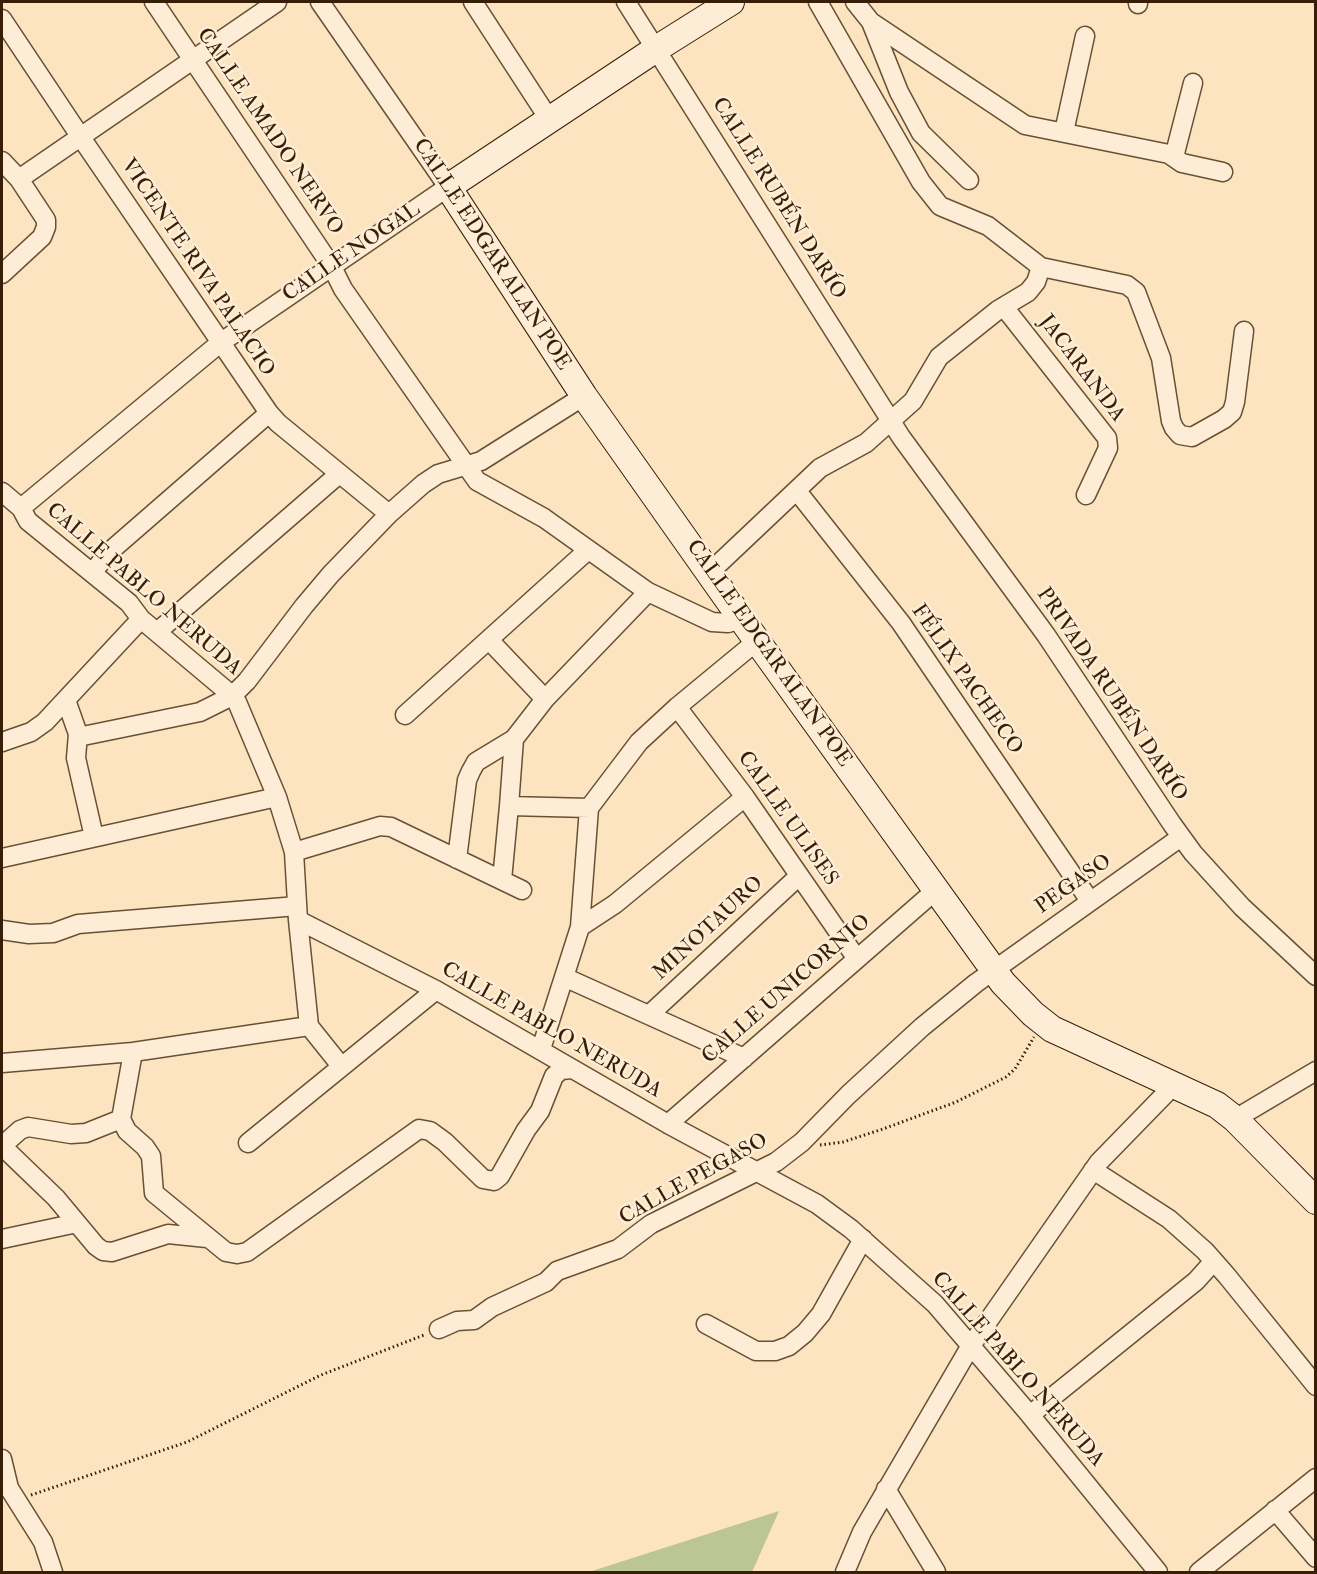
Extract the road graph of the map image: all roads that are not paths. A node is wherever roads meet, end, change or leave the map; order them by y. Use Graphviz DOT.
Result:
graph roads {
  1 [pos="154,2"];
  2 [pos="277,2"];
  3 [pos="320,2"];
  4 [pos="473,2"];
  5 [pos="626,2"];
  6 [pos="731,2"];
  7 [pos="818,2"];
  8 [pos="855,2"];
  9 [pos="2,19"];
  10 [pos="871,22"];
  11 [pos="1084,36"];
  12 [pos="656,49"];
  13 [pos="193,59"];
  14 [pos="1193,83"];
  15 [pos="549,119"];
  16 [pos="1064,132"];
  17 [pos="80,136"];
  18 [pos="1174,157"];
  19 [pos="2,161"];
  20 [pos="1222,172"];
  21 [pos="19,179"];
  22 [pos="969,180"];
  23 [pos="448,187"];
  24 [pos="332,267"];
  25 [pos="1041,267"];
  26 [pos="2,274"];
  27 [pos="1004,307"];
  28 [pos="1244,331"];
  29 [pos="220,343"];
  30 [pos="584,396"];
  31 [pos="269,413"];
  32 [pos="891,421"];
  33 [pos="468,467"];
  34 [pos="339,474"];
  35 [pos="796,491"];
  36 [pos="2,492"];
  37 [pos="1086,495"];
  38 [pos="21,508"];
  39 [pos="389,514"];
  40 [pos="588,550"];
  41 [pos="93,572"];
  42 [pos="710,572"];
  43 [pos="648,592"];
  44 [pos="141,619"];
  45 [pos="742,619"];
  46 [pos="157,632"];
  47 [pos="489,640"];
  48 [pos="757,641"];
  49 [pos="232,696"];
  50 [pos="545,699"];
  51 [pos="66,700"];
  52 [pos="677,707"];
  53 [pos="405,715"];
  54 [pos="78,738"];
  55 [pos="514,739"];
  56 [pos="2,742"];
  57 [pos="277,797"];
  58 [pos="745,797"];
  59 [pos="509,806"];
  60 [pos="589,808"];
  61 [pos="94,837"];
  62 [pos="1181,837"];
  63 [pos="294,852"];
  64 [pos="2,858"];
  65 [pos="457,859"];
  66 [pos="799,876"];
  67 [pos="502,880"];
  68 [pos="522,890"];
  69 [pos="936,890"];
  70 [pos="1090,901"];
  71 [pos="297,913"];
  72 [pos="580,927"];
  73 [pos="2,930"];
  74 [pos="857,959"];
  75 [pos="993,970"];
  76 [pos="1316,975"];
  77 [pos="564,977"];
  78 [pos="436,990"];
  79 [pos="649,1015"];
  80 [pos="309,1026"];
  81 [pos="541,1049"];
  82 [pos="133,1052"];
  83 [pos="744,1058"];
  84 [pos="2,1063"];
  85 [pos="341,1066"];
  86 [pos="572,1069"];
  87 [pos="1316,1071"];
  88 [pos="1174,1084"];
  89 [pos="121,1119"];
  90 [pos="1235,1119"];
  91 [pos="668,1124"];
  92 [pos="248,1143"];
  93 [pos="2,1146"];
  94 [pos="1093,1170"];
  95 [pos="758,1172"];
  96 [pos="1316,1201"];
  97 [pos="77,1223"];
  98 [pos="209,1238"];
  99 [pos="2,1239"];
  100 [pos="863,1239"];
  101 [pos="1214,1261"];
  102 [pos="706,1324"];
  103 [pos="439,1329"];
  104 [pos="970,1347"];
  105 [pos="1316,1386"];
  106 [pos="1030,1415"];
  107 [pos="2,1459"];
  108 [pos="1316,1478"];
  109 [pos="886,1489"];
  110 [pos="1275,1510"];
  111 [pos="1316,1558"];
  112 [pos="53,1572"];
  113 [pos="845,1572"];
  114 [pos="936,1572"];
  115 [pos="1158,1572"];
  116 [pos="1199,1572"];
  1 -- 13 [label="street, CALLE AMADO NERVO"];
  2 -- 13 [label="street"];
  3 -- 23 [label="street, CALLE EDGAR ALAN POE"];
  4 -- 15 [label="street"];
  5 -- 12 [label="street, CALLE RUBÉN DARÍO"];
  6 -- 12 [label="street, CALLE NOGAL"];
  7 -- 25 [label="street"];
  8 -- 10 [label="street"];
  9 -- 17 [label="street, VICENTE RIVA PALACIO"];
  10 -- 16 [label="street"];
  10 -- 22 [label="street"];
  11 -- 16 [label="street"];
  12 -- 15 [label="street, CALLE NOGAL"];
  12 -- 32 [label="street, CALLE RUBÉN DARÍO"];
  13 -- 17 [label="street"];
  13 -- 24 [label="street, CALLE AMADO NERVO"];
  14 -- 18 [label="street"];
  15 -- 23 [label="street, CALLE NOGAL"];
  16 -- 18 [label="street"];
  17 -- 21 [label="street"];
  17 -- 29 [label="street, VICENTE RIVA PALACIO"];
  18 -- 20 [label="street"];
  19 -- 21 [label="street"];
  21 -- 26 [label="street"];
  23 -- 24 [label="street, CALLE NOGAL"];
  23 -- 30 [label="street, CALLE EDGAR ALAN POE"];
  24 -- 29 [label="street, CALLE NOGAL"];
  24 -- 33 [label="street, CALLE AMADO NERVO"];
  25 -- 27 [label="street"];
  25 -- 28 [label="street"];
  27 -- 32 [label="street"];
  27 -- 37 [label="street, JACARANDA"];
  29 -- 31 [label="street, VICENTE RIVA PALACIO"];
  29 -- 38 [label="street, CALLE NOGAL"];
  30 -- 33 [label="street"];
  30 -- 42 [label="street, CALLE EDGAR ALAN POE"];
  31 -- 34 [label="street, VICENTE RIVA PALACIO"];
  31 -- 41 [label="street"];
  32 -- 35 [label="street"];
  32 -- 62 [label="street, PRIVADA RUBÉN DARÍO"];
  33 -- 39 [label="street"];
  33 -- 40 [label="street, CALLE AMADO NERVO"];
  34 -- 39 [label="street, VICENTE RIVA PALACIO"];
  34 -- 46 [label="street"];
  35 -- 42 [label="street"];
  35 -- 70 [label="street, FÉLIX PACHECO"];
  36 -- 38 [label="street, CALLE PABLO NERUDA"];
  38 -- 41 [label="street, CALLE PABLO NERUDA"];
  39 -- 49 [label="street"];
  40 -- 43 [label="street, CALLE AMADO NERVO"];
  40 -- 47 [label="street"];
  41 -- 44 [label="street, CALLE PABLO NERUDA"];
  42 -- 45 [label="street, CALLE EDGAR ALAN POE"];
  43 -- 45 [label="street, CALLE AMADO NERVO"];
  43 -- 50 [label="street"];
  44 -- 46 [label="street, CALLE PABLO NERUDA"];
  44 -- 51 [label="street"];
  45 -- 48 [label="street, CALLE EDGAR ALAN POE"];
  46 -- 49 [label="street, CALLE PABLO NERUDA"];
  47 -- 50 [label="street"];
  47 -- 53 [label="street"];
  48 -- 52 [label="street"];
  48 -- 69 [label="street, CALLE EDGAR ALAN POE"];
  49 -- 54 [label="street"];
  49 -- 57 [label="street, CALLE PABLO NERUDA"];
  50 -- 55 [label="street"];
  51 -- 54 [label="street"];
  51 -- 56 [label="street"];
  52 -- 58 [label="street, CALLE ULISES"];
  52 -- 60 [label="street"];
  54 -- 61 [label="street"];
  55 -- 59 [label="street"];
  55 -- 65 [label="street"];
  57 -- 61 [label="street"];
  57 -- 63 [label="street, CALLE PABLO NERUDA"];
  58 -- 66 [label="street, CALLE ULISES"];
  58 -- 72 [label="street"];
  59 -- 60 [label="street"];
  59 -- 67 [label="street"];
  60 -- 72 [label="street"];
  61 -- 64 [label="street"];
  62 -- 70 [label="street, PEGASO"];
  62 -- 76 [label="street, PRIVADA RUBÉN DARÍO"];
  63 -- 65 [label="street"];
  63 -- 71 [label="street, CALLE PABLO NERUDA"];
  65 -- 67 [label="street"];
  66 -- 74 [label="street, CALLE ULISES"];
  66 -- 79 [label="street, MINOTAURO"];
  67 -- 68 [label="street"];
  69 -- 74 [label="street, CALLE UNICORNIO"];
  69 -- 75 [label="street, CALLE EDGAR ALAN POE"];
  70 -- 75 [label="street, PEGASO"];
  71 -- 73 [label="street"];
  71 -- 78 [label="street, CALLE PABLO NERUDA"];
  71 -- 80 [label="street"];
  72 -- 77 [label="street"];
  74 -- 83 [label="street, CALLE UNICORNIO"];
  75 -- 88 [label="street, CALLE EDGAR ALAN POE"];
  75 -- 95 [label="street, CALLE PEGASO"];
  77 -- 79 [label="street"];
  77 -- 81 [label="street"];
  78 -- 81 [label="street, CALLE PABLO NERUDA"];
  78 -- 85 [label="street"];
  79 -- 83 [label="street"];
  80 -- 82 [label="street"];
  80 -- 85 [label="street"];
  81 -- 86 [label="street, CALLE PABLO NERUDA"];
  82 -- 84 [label="street"];
  82 -- 89 [label="street"];
  83 -- 91 [label="street, CALLE UNICORNIO"];
  85 -- 92 [label="street"];
  86 -- 91 [label="street, CALLE PABLO NERUDA"];
  86 -- 98 [label="street"];
  87 -- 90 [label="street"];
  88 -- 90 [label="street, CALLE EDGAR ALAN POE"];
  88 -- 94 [label="street"];
  89 -- 93 [label="street"];
  89 -- 98 [label="street"];
  90 -- 96 [label="street, CALLE EDGAR ALAN POE"];
  91 -- 95 [label="street, CALLE PABLO NERUDA"];
  93 -- 97 [label="street"];
  94 -- 101 [label="street"];
  94 -- 104 [label="street"];
  95 -- 100 [label="street, CALLE PABLO NERUDA"];
  95 -- 103 [label="street, CALLE PEGASO"];
  97 -- 98 [label="street"];
  97 -- 99 [label="street"];
  100 -- 102 [label="street"];
  100 -- 104 [label="street, CALLE PABLO NERUDA"];
  101 -- 105 [label="street"];
  101 -- 106 [label="street"];
  104 -- 106 [label="street, CALLE PABLO NERUDA"];
  104 -- 109 [label="street"];
  106 -- 115 [label="street, CALLE PABLO NERUDA"];
  107 -- 112 [label="street"];
  108 -- 110 [label="street"];
  109 -- 113 [label="street"];
  109 -- 114 [label="street"];
  110 -- 111 [label="street"];
  110 -- 116 [label="street"];
}
